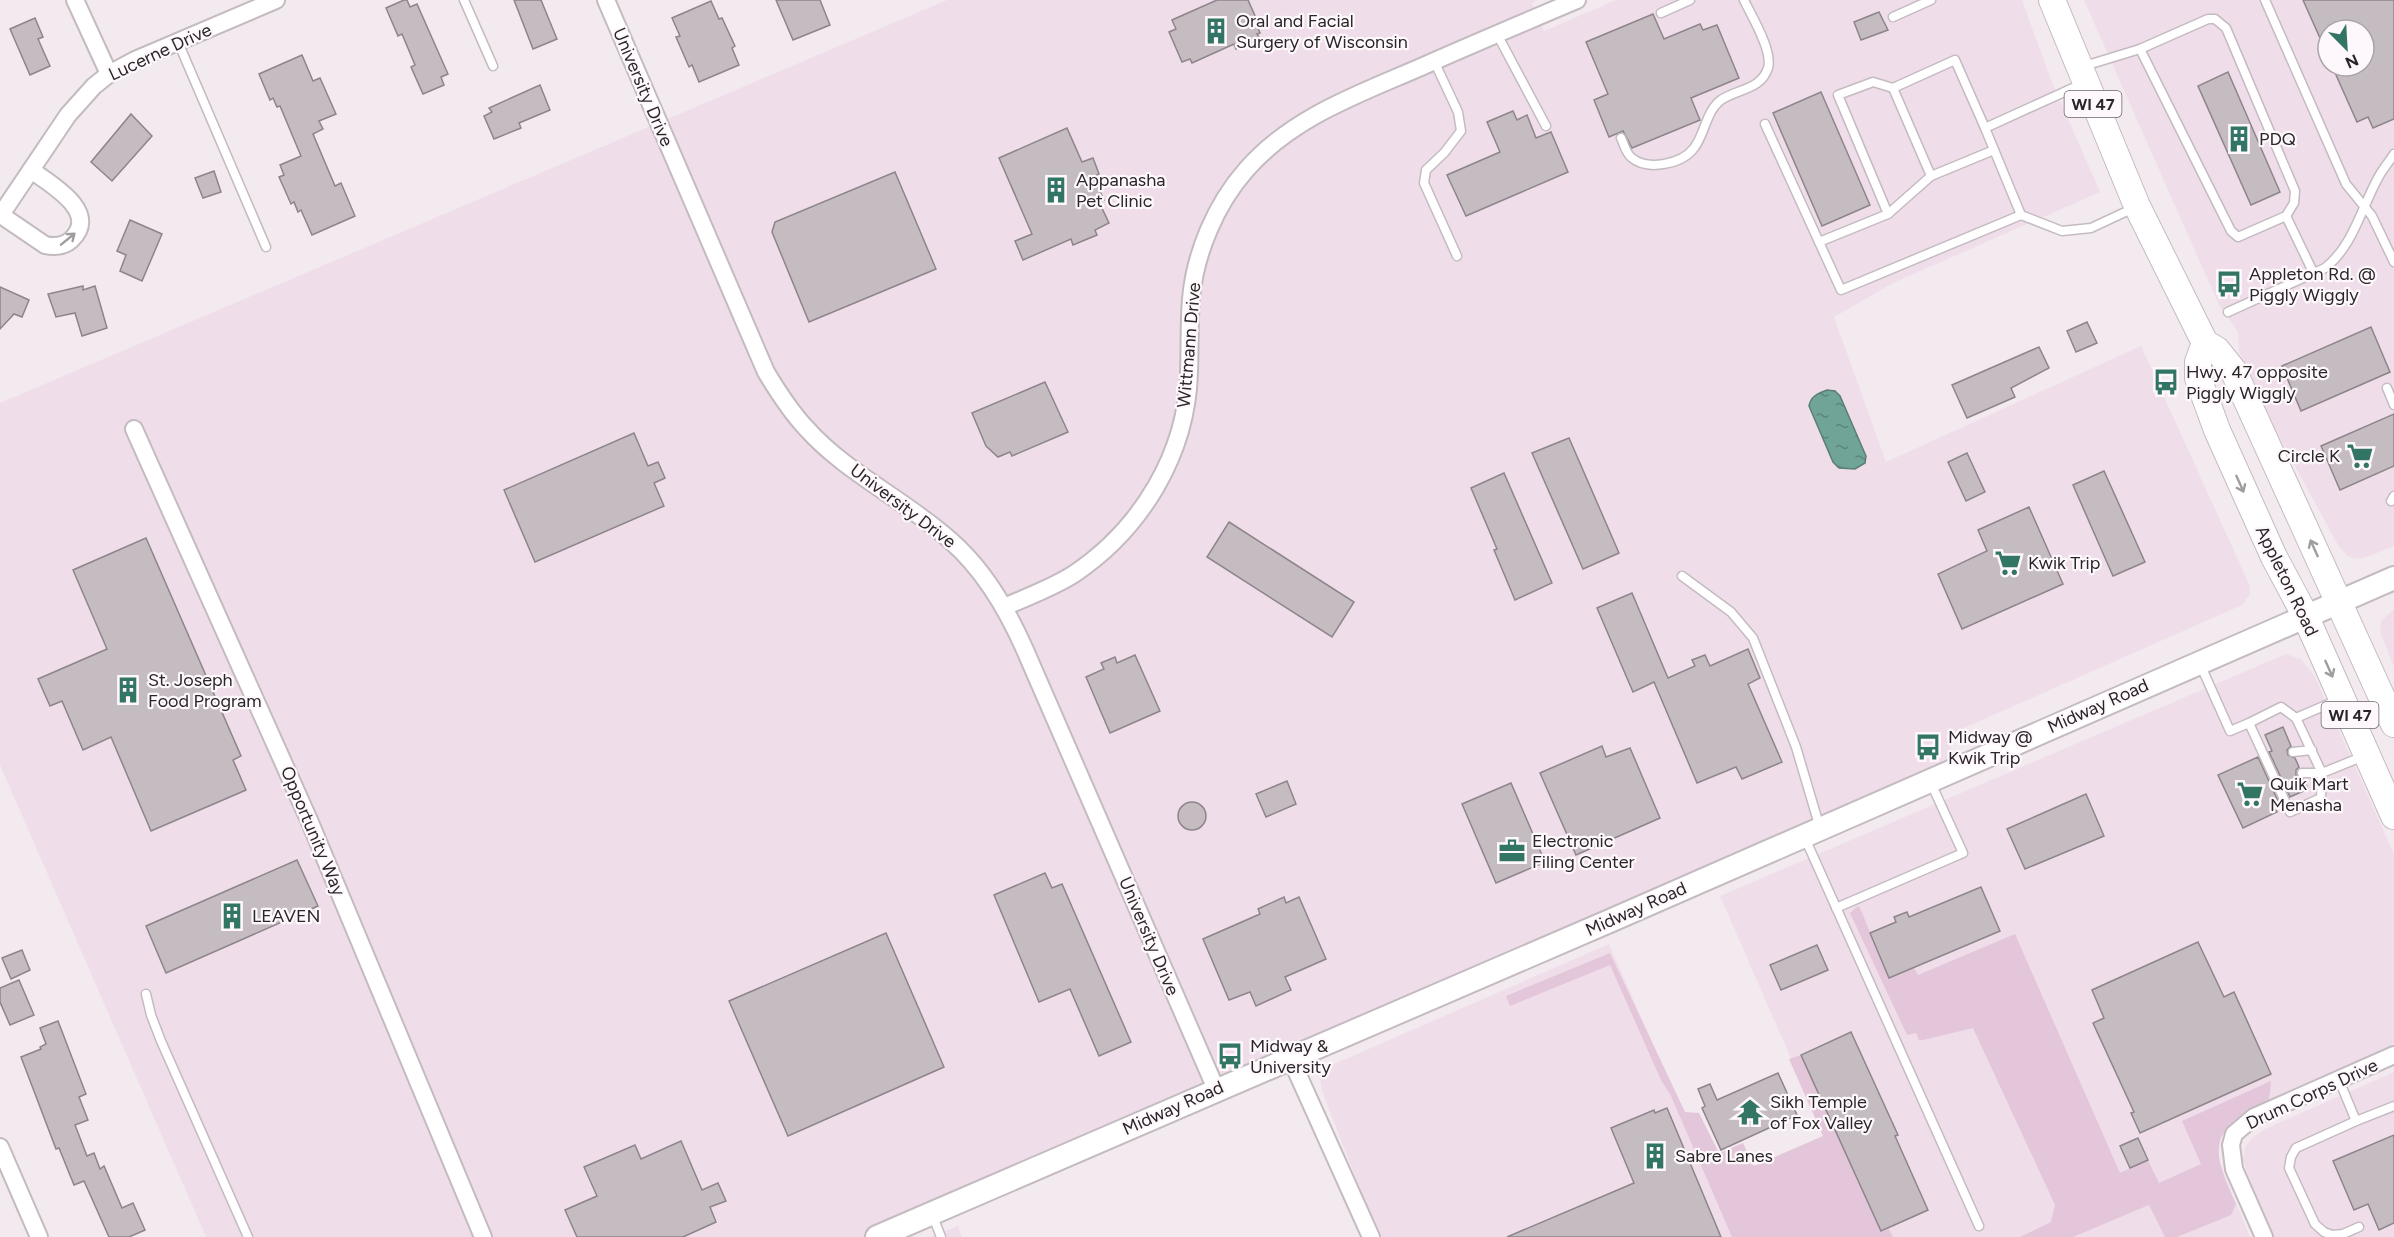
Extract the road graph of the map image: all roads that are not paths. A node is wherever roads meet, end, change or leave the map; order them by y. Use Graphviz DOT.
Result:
graph roads {
  1 [pos="75,0"];
  2 [pos="276,0"];
  3 [pos="465,0"];
  4 [pos="606,0"];
  5 [pos="1577,0"];
  6 [pos="1690,0"];
  7 [pos="1744,0"];
  8 [pos="1931,0"];
  9 [pos="2052,0"];
  10 [pos="2265,0"];
  11 [pos="1558,4"];
  12 [pos="1661,13"];
  13 [pos="1893,17"];
  14 [pos="1497,34"];
  15 [pos="178,42"];
  16 [pos="2140,49"];
  17 [pos="1434,61"];
  18 [pos="493,66"];
  19 [pos="109,74"];
  20 [pos="2081,75"];
  21 [pos="1893,88"];
  22 [pos="1765,124"];
  23 [pos="1546,126"];
  24 [pos="1985,128"];
  25 [pos="1621,138"];
  26 [pos="1994,150"];
  27 [pos="2394,154"];
  28 [pos="32,170"];
  29 [pos="1931,176"];
  30 [pos="2137,206"];
  31 [pos="2365,208"];
  32 [pos="1888,214"];
  33 [pos="1,215"];
  34 [pos="2020,216"];
  35 [pos="2286,216"];
  36 [pos="1819,242"];
  37 [pos="266,248"];
  38 [pos="1457,256"];
  39 [pos="2394,262"];
  40 [pos="2314,274"];
  41 [pos="2228,312"];
  42 [pos="2205,343"];
  43 [pos="2387,388"];
  44 [pos="2394,405"];
  45 [pos="134,429"];
  46 [pos="1682,576"];
  47 [pos="2394,578"];
  48 [pos="2337,602"];
  49 [pos="1004,607"];
  50 [pos="2305,615"];
  51 [pos="2199,662"];
  52 [pos="2342,698"];
  53 [pos="2296,718"];
  54 [pos="2249,723"];
  55 [pos="2394,724"];
  56 [pos="2312,750"];
  57 [pos="2293,752"];
  58 [pos="2367,755"];
  59 [pos="2302,773"];
  60 [pos="2322,773"];
  61 [pos="1930,780"];
  62 [pos="2394,816"];
  63 [pos="1812,832"];
  64 [pos="1836,908"];
  65 [pos="146,994"];
  66 [pos="2394,1055"];
  67 [pos="1290,1057"];
  68 [pos="2339,1080"];
  69 [pos="1216,1089"];
  70 [pos="2394,1106"];
  71 [pos="2356,1122"];
  72 [pos="0,1147"];
  73 [pos="932,1214"];
  74 [pos="1979,1226"];
  75 [pos="2359,1227"];
  76 [pos="39,1237"];
  77 [pos="248,1237"];
  78 [pos="483,1237"];
  79 [pos="877,1237"];
  80 [pos="941,1237"];
  81 [pos="1371,1237"];
  82 [pos="2264,1237"];
  1 -- 19 [label="street"];
  2 -- 15 [label="street, Lucerne Drive"];
  3 -- 18 [label="lane"];
  4 -- 49 [label="street, University Drive"];
  5 -- 11 [label="street, Wittmann Drive"];
  6 -- 12 [label="lane"];
  7 -- 25 [label="lane"];
  8 -- 13 [label="lane"];
  9 -- 20 [label="main road, Appleton Road / WI 47"];
  10 -- 31 [label="lane"];
  11 -- 14 [label="street, Wittmann Drive"];
  14 -- 17 [label="street, Wittmann Drive"];
  14 -- 23 [label="lane"];
  15 -- 19 [label="street, Lucerne Drive"];
  15 -- 37 [label="lane"];
  16 -- 20 [label="lane"];
  16 -- 35 [label="lane"];
  16 -- 35 [label="lane"];
  17 -- 38 [label="lane"];
  17 -- 49 [label="street, Wittmann Drive"];
  19 -- 28 [label="street, Lucerne Drive"];
  20 -- 24 [label="lane"];
  20 -- 30 [label="main road, Appleton Road / WI 47"];
  21 -- 24 [label="lane"];
  21 -- 29 [label="lane"];
  21 -- 32 [label="lane"];
  22 -- 36 [label="lane"];
  24 -- 26 [label="lane"];
  26 -- 29 [label="lane"];
  26 -- 34 [label="lane"];
  27 -- 31 [label="lane"];
  28 -- 33 [label="street, Lucerne Drive"];
  33 -- 28 [label="street, one-way"];
  29 -- 32 [label="lane"];
  30 -- 34 [label="lane"];
  30 -- 42 [label="main road, Appleton Road / WI 47"];
  31 -- 39 [label="lane"];
  31 -- 40 [label="lane"];
  32 -- 36 [label="lane"];
  34 -- 36 [label="lane"];
  35 -- 40 [label="lane"];
  40 -- 41 [label="lane"];
  48 -- 42 [label="main road, Appleton Road / WI 47, one-way"];
  42 -- 50 [label="main road, Appleton Road / WI 47, one-way"];
  43 -- 44 [label="lane"];
  45 -- 78 [label="street, Opportunity Way"];
  46 -- 63 [label="lane"];
  47 -- 48 [label="main road, Midway Road"];
  48 -- 50 [label="main road, Midway Road"];
  48 -- 55 [label="main road, Appleton Road / WI 47"];
  49 -- 69 [label="street, University Drive"];
  50 -- 51 [label="main road, Midway Road"];
  50 -- 52 [label="main road, Appleton Road / WI 47, one-way"];
  51 -- 54 [label="lane"];
  51 -- 61 [label="main road, Midway Road"];
  52 -- 53 [label="lane"];
  52 -- 58 [label="main road, Appleton Road / WI 47"];
  53 -- 54 [label="lane"];
  53 -- 56 [label="lane"];
  54 -- 60 [label="lane"];
  56 -- 57 [label="lane"];
  56 -- 60 [label="lane"];
  58 -- 60 [label="lane"];
  58 -- 62 [label="main road, Appleton Road / WI 47"];
  59 -- 60 [label="lane"];
  61 -- 63 [label="main road, Midway Road"];
  61 -- 64 [label="lane"];
  63 -- 64 [label="lane"];
  63 -- 67 [label="main road, Midway Road"];
  64 -- 74 [label="lane"];
  65 -- 77 [label="lane"];
  66 -- 68 [label="street, Drum Corps Drive"];
  67 -- 69 [label="main road, Midway Road"];
  67 -- 81 [label="street"];
  68 -- 71 [label="lane"];
  68 -- 82 [label="street, Drum Corps Drive"];
  69 -- 73 [label="main road, Midway Road"];
  70 -- 71 [label="lane"];
  71 -- 75 [label="lane"];
  72 -- 76 [label="street"];
  73 -- 79 [label="main road, Midway Road"];
  73 -- 80 [label="lane"];
}
